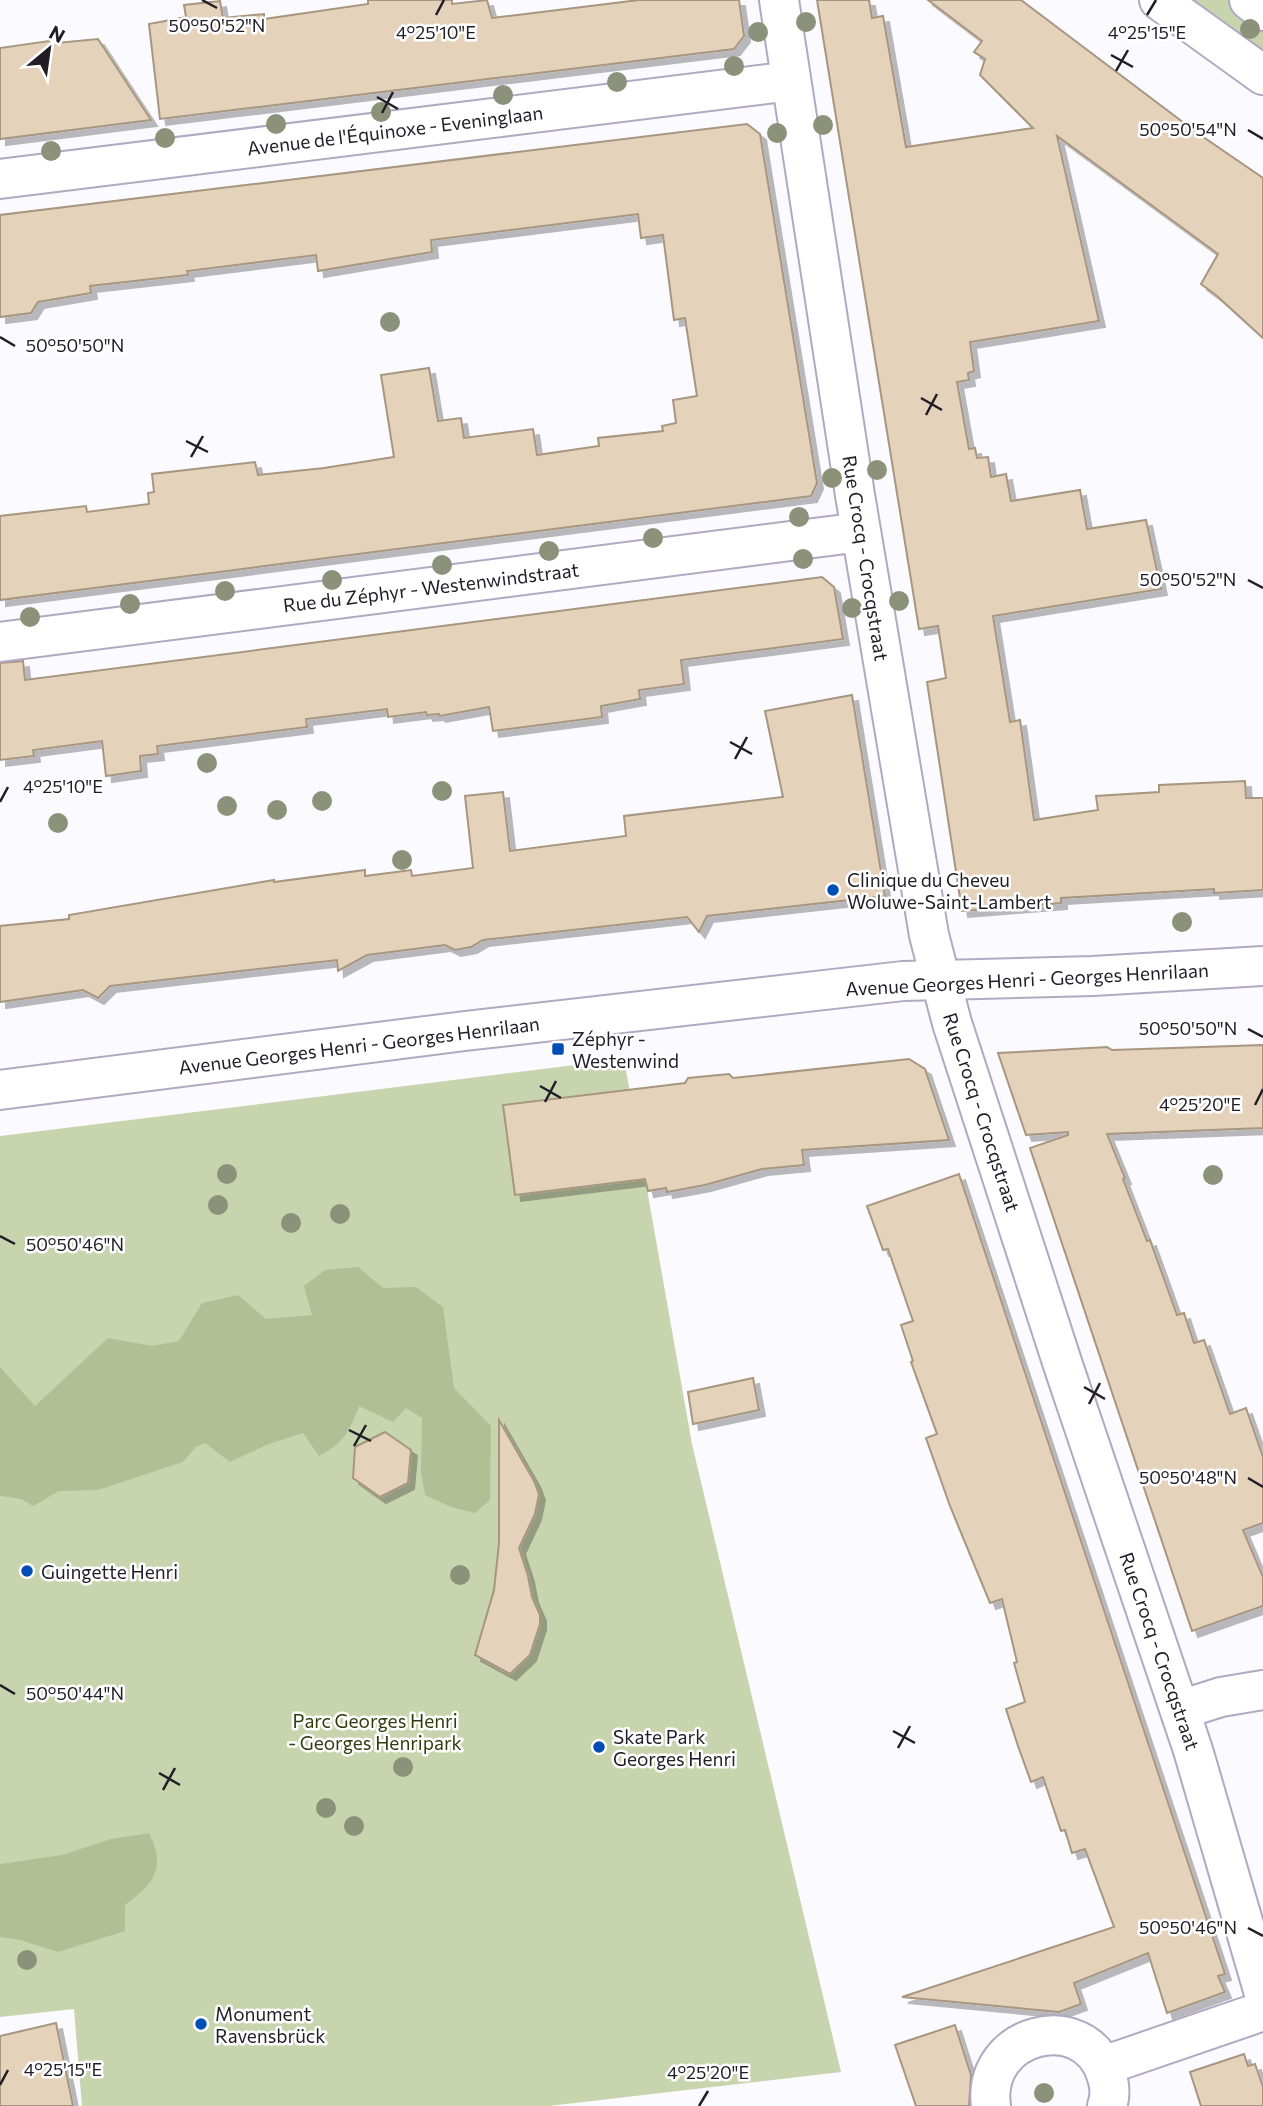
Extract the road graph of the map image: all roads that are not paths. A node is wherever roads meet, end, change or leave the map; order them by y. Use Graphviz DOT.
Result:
graph roads {
  1 [pos="779,0"];
  2 [pos="1159,0"];
  3 [pos="1250,0"];
  4 [pos="1263,10"];
  5 [pos="1263,75"];
  6 [pos="790,81"];
  7 [pos="0,179"];
  8 [pos="861,532"];
  9 [pos="0,642"];
  10 [pos="1263,966"];
  11 [pos="940,981"];
  12 [pos="0,1090"];
  13 [pos="1263,1690"];
  14 [pos="1180,1710"];
  15 [pos="1263,1990"];
  16 [pos="1263,2011"];
  17 [pos="1103,2066"];
  18 [pos="991,2106"];
  19 [pos="1107,2106"];
  1 -- 6 [label="street, Rue Crocq - Crocqstraat"];
  2 -- 5 [label="street"];
  3 -- 4 [label="street"];
  6 -- 7 [label="street, Avenue de l'Équinoxe - Eveninglaan"];
  6 -- 8 [label="street, Rue Crocq - Crocqstraat"];
  8 -- 9 [label="street, Rue du Zéphyr - Westenwindstraat"];
  8 -- 11 [label="street, Rue Crocq - Crocqstraat"];
  10 -- 11 [label="street, Avenue Georges Henri - Georges Henrilaan"];
  11 -- 12 [label="street, Avenue Georges Henri - Georges Henrilaan"];
  11 -- 14 [label="street, Rue Crocq - Crocqstraat"];
  13 -- 14 [label="street"];
  14 -- 15 [label="street, Rue Crocq - Crocqstraat"];
  16 -- 17 [label="street"];
  17 -- 18 [label="street"];
  17 -- 19 [label="street"];
}
